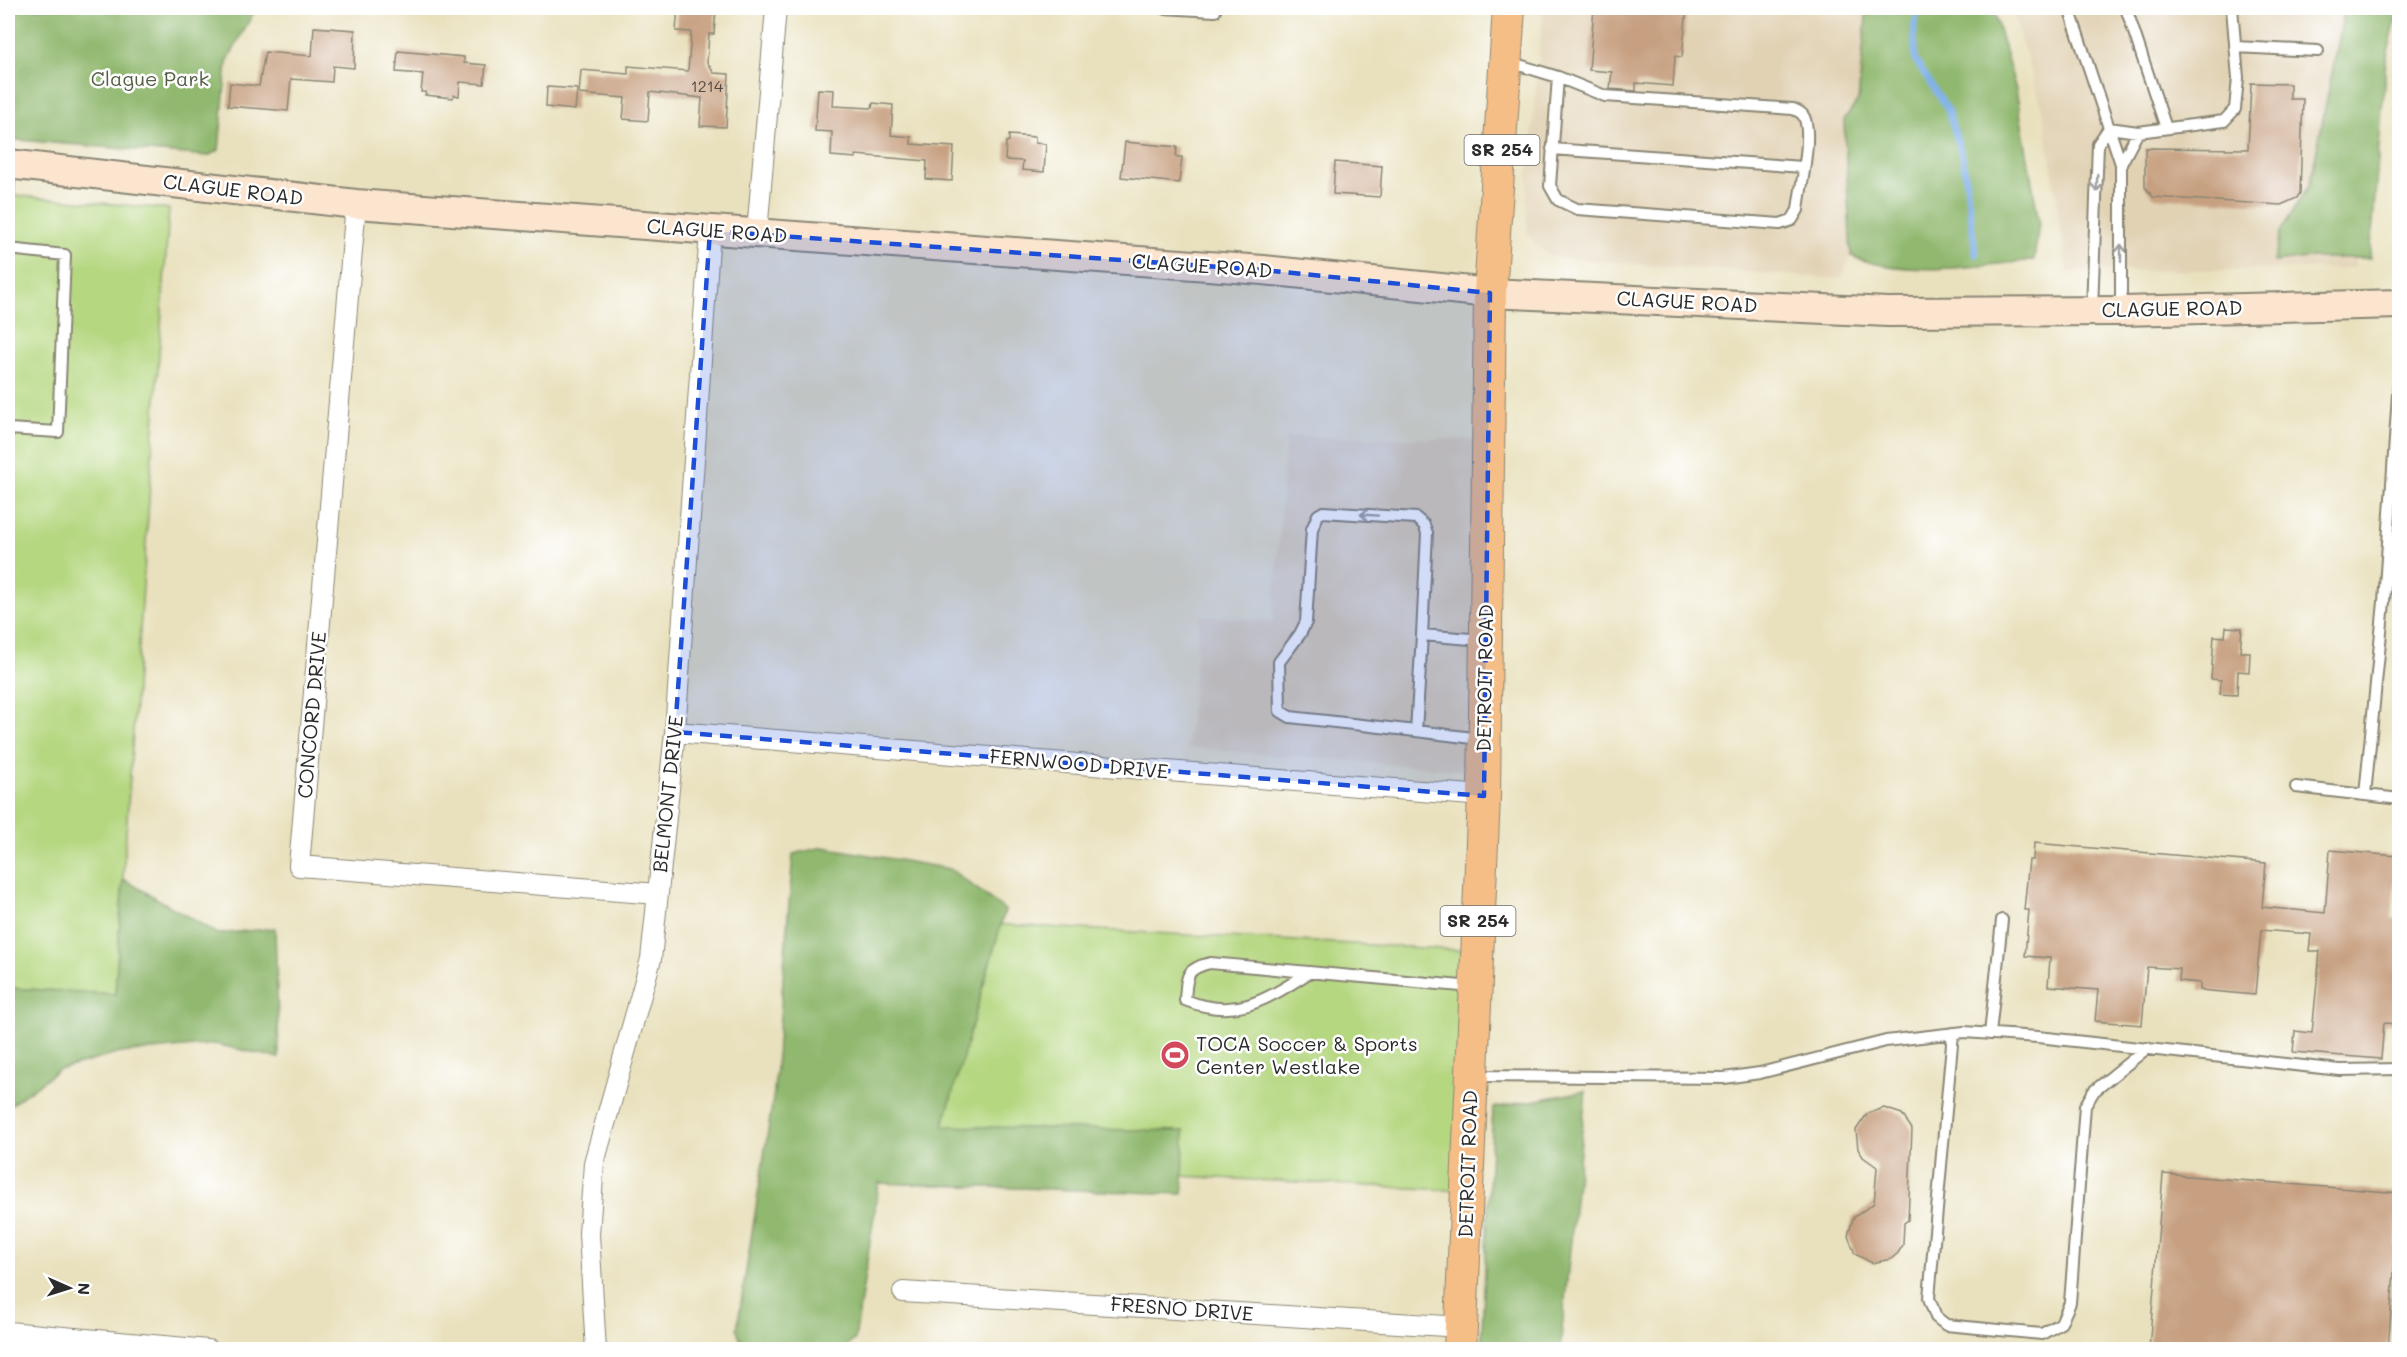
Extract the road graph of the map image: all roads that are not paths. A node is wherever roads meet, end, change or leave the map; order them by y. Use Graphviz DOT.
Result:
graph roads {
  1 [pos="776,8"];
  2 [pos="1163,8"];
  3 [pos="1216,8"];
  4 [pos="1509,8"];
  5 [pos="2069,8"];
  6 [pos="2126,8"];
  7 [pos="2232,8"];
  8 [pos="2235,47"];
  9 [pos="2318,51"];
  10 [pos="1506,61"];
  11 [pos="1558,77"];
  12 [pos="2109,128"];
  13 [pos="2166,128"];
  14 [pos="2138,132"];
  15 [pos="1552,149"];
  16 [pos="9,164"];
  17 [pos="2121,164"];
  18 [pos="1803,167"];
  19 [pos="8,198"];
  20 [pos="356,204"];
  21 [pos="710,231"];
  22 [pos="757,233"];
  23 [pos="8,249"];
  24 [pos="1490,293"];
  25 [pos="2400,304"];
  26 [pos="2092,311"];
  27 [pos="2121,311"];
  28 [pos="2400,365"];
  29 [pos="8,429"];
  30 [pos="1422,635"];
  31 [pos="1486,640"];
  32 [pos="1416,731"];
  33 [pos="675,732"];
  34 [pos="1485,739"];
  35 [pos="2296,787"];
  36 [pos="2366,795"];
  37 [pos="1484,796"];
  38 [pos="2400,799"];
  39 [pos="658,894"];
  40 [pos="2002,920"];
  41 [pos="1310,972"];
  42 [pos="1476,987"];
  43 [pos="1953,1033"];
  44 [pos="1990,1034"];
  45 [pos="2147,1048"];
  46 [pos="2400,1069"];
  47 [pos="1472,1076"];
  48 [pos="903,1292"];
  49 [pos="8,1332"];
  50 [pos="1460,1338"];
  51 [pos="208,1350"];
  52 [pos="596,1350"];
  1 -- 22 [label="street"];
  2 -- 3 [label="lane"];
  4 -- 10 [label="main road, DETROIT ROAD / SR 254"];
  5 -- 12 [label="lane"];
  6 -- 13 [label="lane"];
  7 -- 8 [label="lane"];
  8 -- 9 [label="lane"];
  8 -- 13 [label="lane"];
  10 -- 11 [label="lane"];
  10 -- 24 [label="main road, DETROIT ROAD / SR 254"];
  11 -- 15 [label="lane"];
  11 -- 18 [label="lane"];
  12 -- 14 [label="lane"];
  12 -- 17 [label="lane"];
  12 -- 26 [label="lane, one-way"];
  13 -- 14 [label="lane"];
  14 -- 17 [label="lane"];
  15 -- 18 [label="lane"];
  15 -- 18 [label="lane"];
  16 -- 19 [label="lane"];
  16 -- 20 [label="main road, CLAGUE ROAD"];
  27 -- 17 [label="lane, one-way"];
  20 -- 21 [label="main road, CLAGUE ROAD"];
  20 -- 39 [label="street, CONCORD DRIVE"];
  21 -- 22 [label="main road, CLAGUE ROAD"];
  21 -- 33 [label="street, BELMONT DRIVE"];
  22 -- 24 [label="main road, CLAGUE ROAD"];
  23 -- 29 [label="lane"];
  24 -- 26 [label="main road, CLAGUE ROAD"];
  24 -- 31 [label="main road, DETROIT ROAD / SR 254"];
  25 -- 27 [label="main road, CLAGUE ROAD"];
  26 -- 27 [label="main road, CLAGUE ROAD"];
  28 -- 36 [label="lane"];
  30 -- 31 [label="lane"];
  30 -- 32 [label="lane"];
  30 -- 32 [label="lane, one-way"];
  31 -- 34 [label="main road, DETROIT ROAD / SR 254"];
  32 -- 34 [label="lane"];
  33 -- 37 [label="street, FERNWOOD DRIVE"];
  33 -- 39 [label="street, BELMONT DRIVE"];
  34 -- 37 [label="main road, DETROIT ROAD / SR 254"];
  35 -- 36 [label="lane"];
  36 -- 38 [label="lane"];
  37 -- 42 [label="main road, DETROIT ROAD / SR 254"];
  39 -- 52 [label="street, BELMONT DRIVE"];
  40 -- 44 [label="lane"];
  41 -- 41 [label="lane"];
  41 -- 42 [label="lane"];
  42 -- 47 [label="main road, DETROIT ROAD / SR 254"];
  43 -- 44 [label="lane"];
  43 -- 45 [label="lane"];
  43 -- 47 [label="lane"];
  44 -- 45 [label="lane"];
  45 -- 46 [label="lane"];
  47 -- 50 [label="main road, DETROIT ROAD / SR 254"];
  48 -- 50 [label="street, FRESNO DRIVE"];
  49 -- 51 [label="street"];
}
